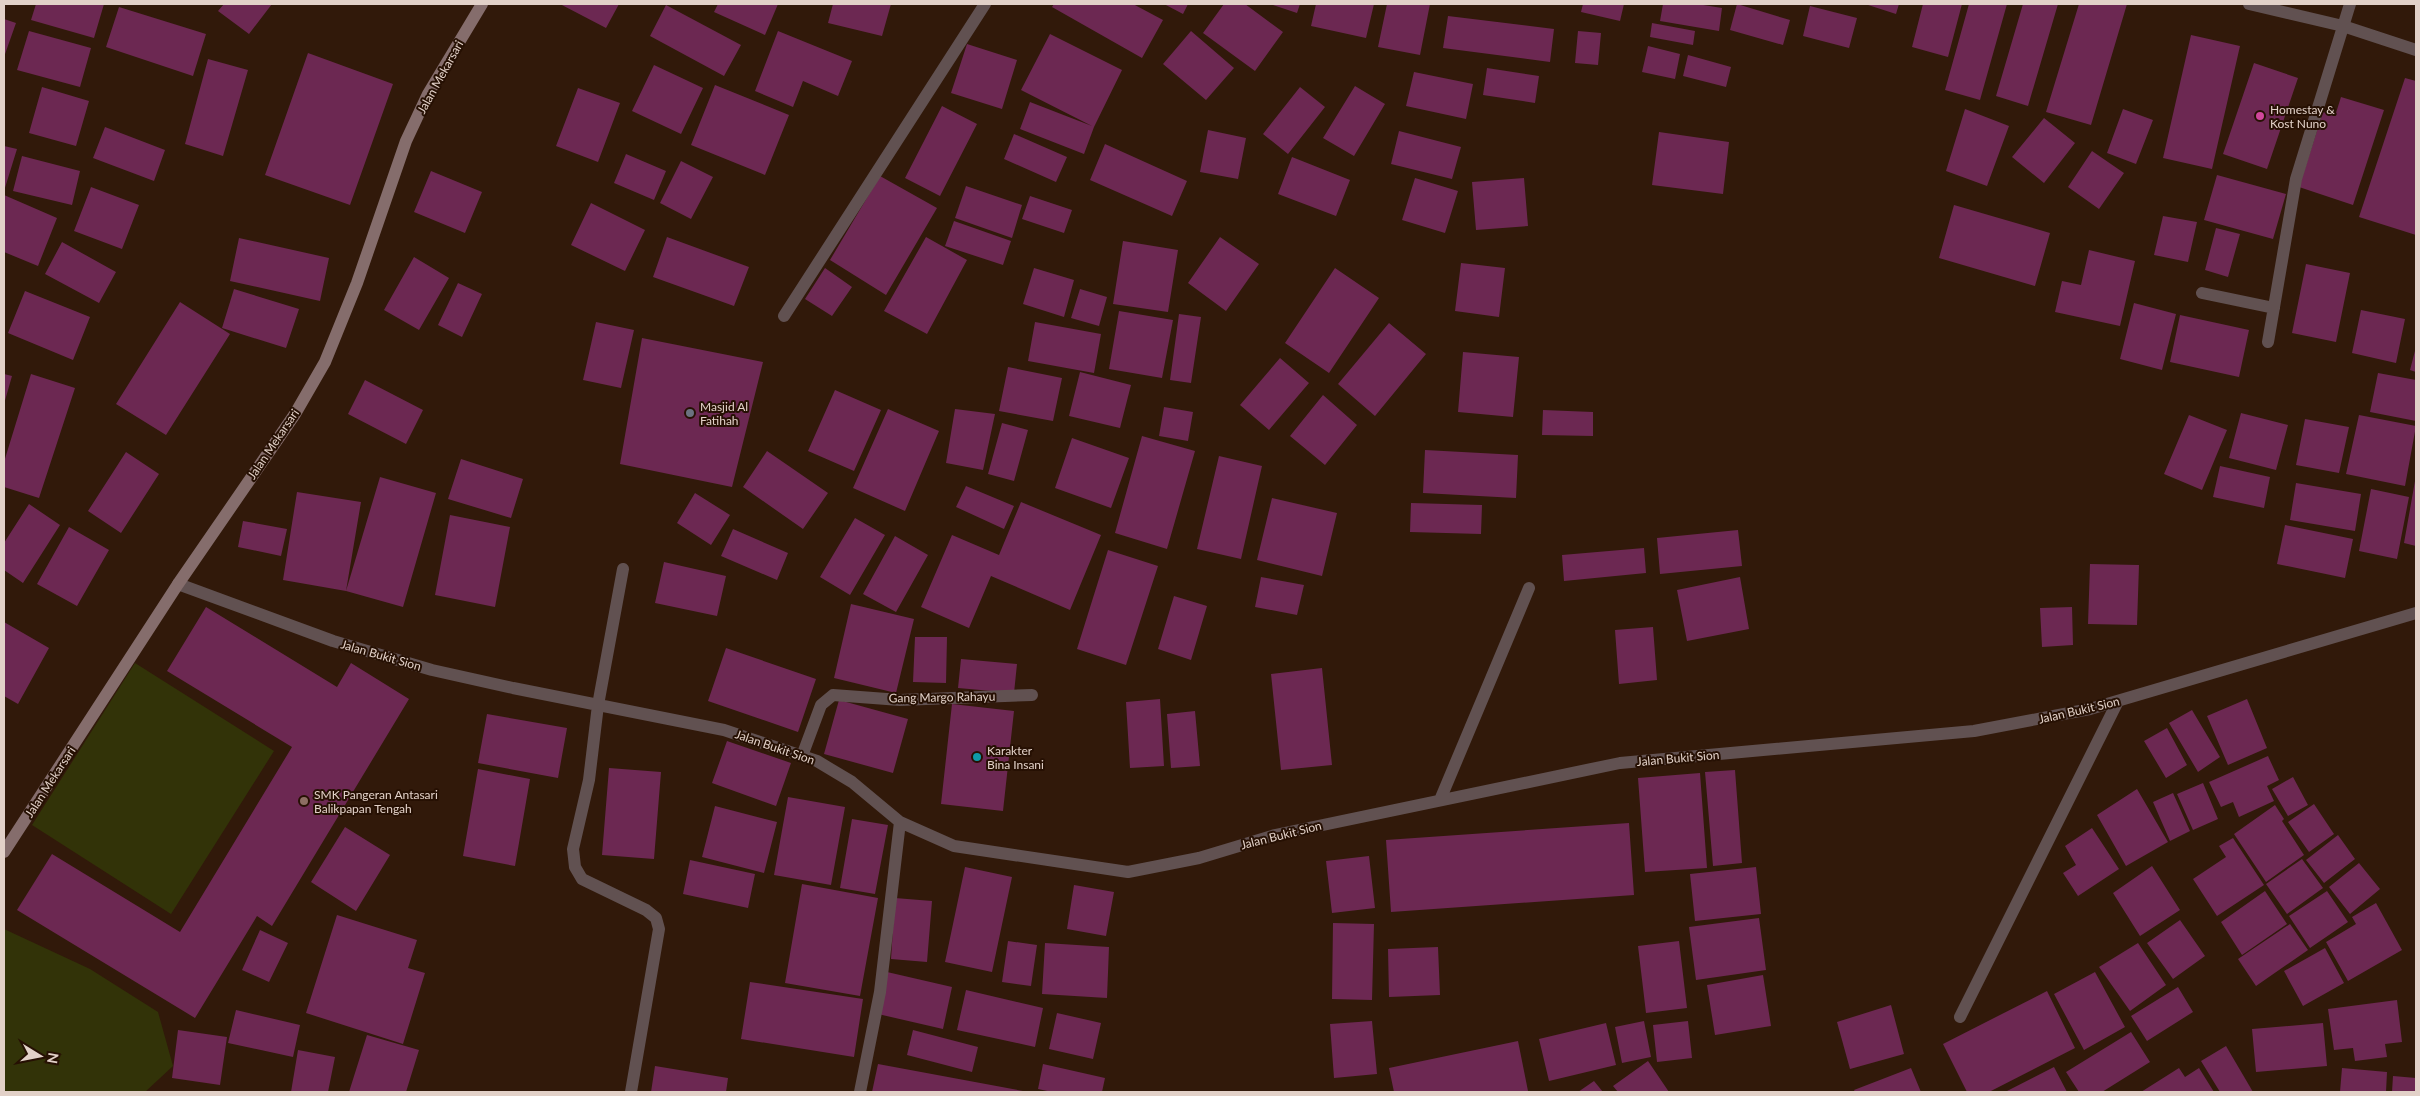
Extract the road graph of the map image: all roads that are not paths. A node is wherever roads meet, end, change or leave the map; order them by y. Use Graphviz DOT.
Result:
graph roads {
  1 [pos="482,4"];
  2 [pos="985,4"];
  3 [pos="2249,4"];
  4 [pos="2350,4"];
  5 [pos="2343,26"];
  6 [pos="2416,50"];
  7 [pos="2202,293"];
  8 [pos="2274,308"];
  9 [pos="784,316"];
  10 [pos="2268,342"];
  11 [pos="623,569"];
  12 [pos="178,584"];
  13 [pos="1529,588"];
  14 [pos="2416,613"];
  15 [pos="1032,695"];
  16 [pos="2118,701"];
  17 [pos="598,705"];
  18 [pos="802,756"];
  19 [pos="1440,800"];
  20 [pos="900,822"];
  21 [pos="4,852"];
  22 [pos="1960,1017"];
  23 [pos="631,1092"];
  24 [pos="860,1092"];
  1 -- 12 [label="street, Jalan Mekarsari"];
  2 -- 9 [label="street"];
  3 -- 5 [label="street"];
  4 -- 5 [label="street"];
  5 -- 6 [label="street"];
  5 -- 8 [label="street"];
  7 -- 8 [label="street"];
  8 -- 10 [label="street"];
  11 -- 17 [label="street"];
  12 -- 17 [label="street, Jalan Bukit Sion"];
  12 -- 21 [label="street, Jalan Mekarsari"];
  13 -- 19 [label="street"];
  14 -- 16 [label="street, Jalan Bukit Sion"];
  15 -- 18 [label="street, Gang Margo Rahayu"];
  16 -- 19 [label="street, Jalan Bukit Sion"];
  16 -- 22 [label="street"];
  17 -- 18 [label="street, Jalan Bukit Sion"];
  17 -- 23 [label="street"];
  18 -- 20 [label="street, Jalan Bukit Sion"];
  19 -- 20 [label="street, Jalan Bukit Sion"];
  20 -- 24 [label="street"];
}
